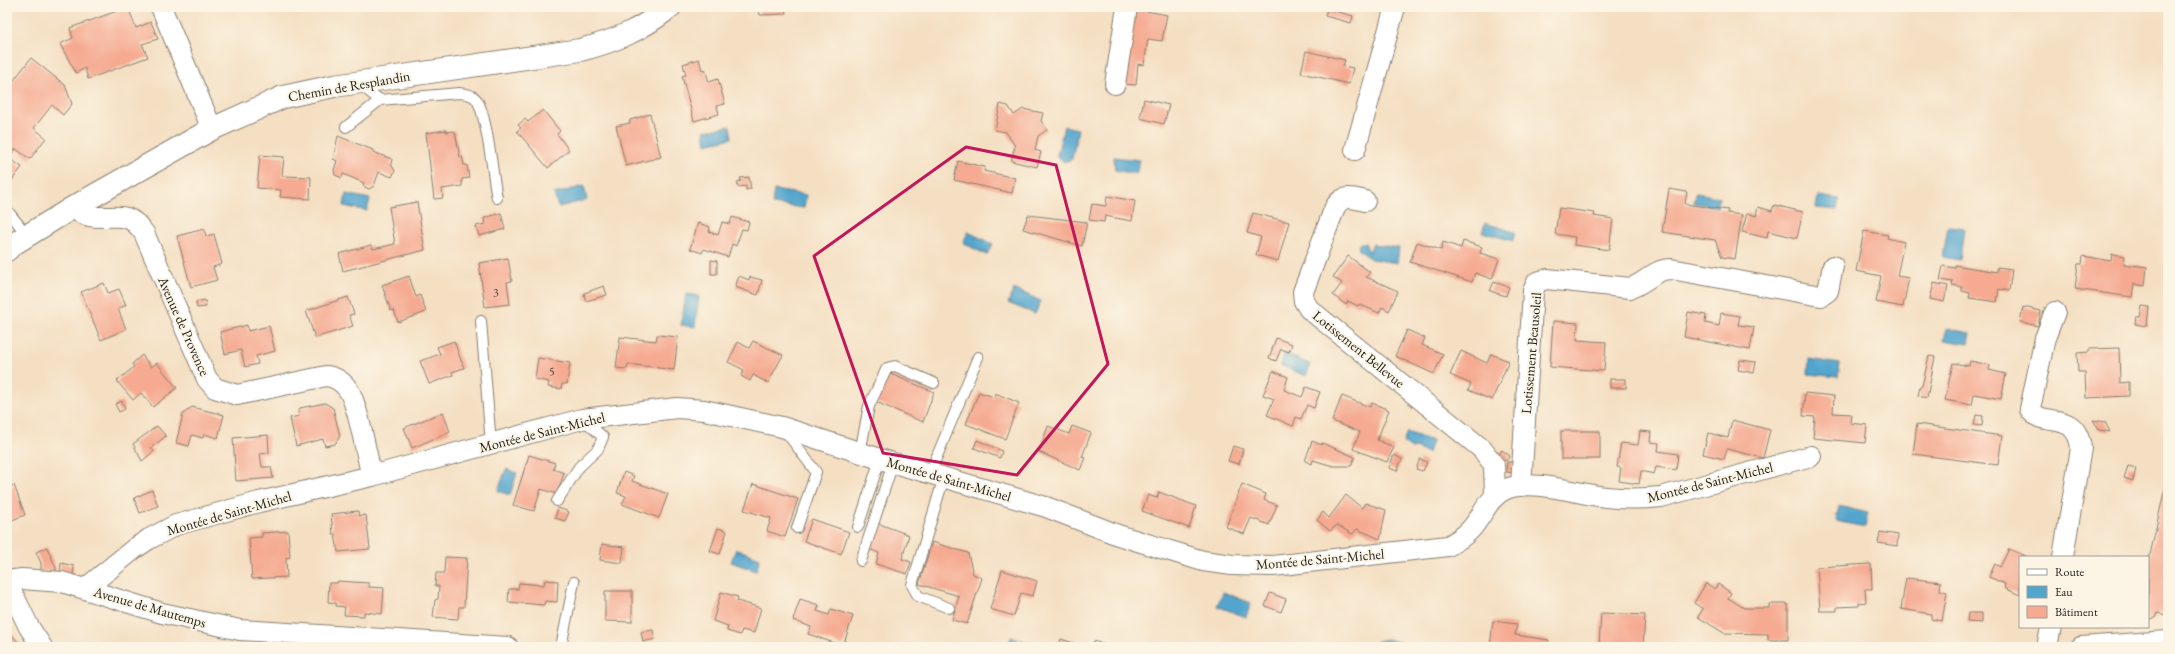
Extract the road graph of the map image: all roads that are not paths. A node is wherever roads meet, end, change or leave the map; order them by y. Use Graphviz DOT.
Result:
graph roads {
  1 [pos="161,7"];
  2 [pos="670,7"];
  3 [pos="1127,7"];
  4 [pos="1395,7"];
  5 [pos="358,83"];
  6 [pos="1115,84"];
  7 [pos="380,100"];
  8 [pos="346,127"];
  9 [pos="212,129"];
  10 [pos="1355,150"];
  11 [pos="497,198"];
  12 [pos="1365,201"];
  13 [pos="72,208"];
  14 [pos="7,210"];
  15 [pos="27,235"];
  16 [pos="7,250"];
  17 [pos="1833,266"];
  18 [pos="2055,312"];
  19 [pos="481,321"];
  20 [pos="978,357"];
  21 [pos="934,383"];
  22 [pos="582,419"];
  23 [pos="782,427"];
  24 [pos="491,444"];
  25 [pos="860,453"];
  26 [pos="1811,456"];
  27 [pos="887,461"];
  28 [pos="937,475"];
  29 [pos="372,476"];
  30 [pos="1521,486"];
  31 [pos="1495,495"];
  32 [pos="557,501"];
  33 [pos="858,527"];
  34 [pos="797,528"];
  35 [pos="2063,556"];
  36 [pos="861,561"];
  37 [pos="7,581"];
  38 [pos="574,582"];
  39 [pos="86,588"];
  40 [pos="949,608"];
  41 [pos="2051,628"];
  42 [pos="2168,641"];
  43 [pos="2143,645"];
  44 [pos="42,647"];
  45 [pos="508,647"];
  46 [pos="561,647"];
  47 [pos="2047,647"];
  48 [pos="2082,647"];
  1 -- 9 [label="street"];
  2 -- 5 [label="street, Chemin de Resplandin"];
  3 -- 6 [label="street"];
  4 -- 10 [label="street"];
  5 -- 7 [label="lane"];
  5 -- 9 [label="street, Chemin de Resplandin"];
  7 -- 8 [label="lane"];
  7 -- 11 [label="lane"];
  9 -- 13 [label="street, Chemin de Resplandin"];
  12 -- 31 [label="street, Lotissement Bellevue"];
  13 -- 15 [label="street, Chemin de Resplandin"];
  13 -- 29 [label="street, Avenue de Provence"];
  14 -- 15 [label="lane"];
  15 -- 16 [label="street, Chemin de Resplandin"];
  17 -- 30 [label="street, Lotissement Beausoleil"];
  18 -- 35 [label="street"];
  19 -- 24 [label="lane"];
  20 -- 28 [label="lane"];
  21 -- 25 [label="lane"];
  22 -- 23 [label="street, Montée de Saint-Michel"];
  22 -- 24 [label="street, Montée de Saint-Michel"];
  22 -- 32 [label="lane"];
  23 -- 25 [label="street, Montée de Saint-Michel"];
  23 -- 34 [label="lane"];
  24 -- 29 [label="street, Montée de Saint-Michel"];
  25 -- 27 [label="street, Montée de Saint-Michel"];
  26 -- 30 [label="street, Montée de Saint-Michel"];
  27 -- 28 [label="street, Montée de Saint-Michel"];
  27 -- 33 [label="lane"];
  27 -- 36 [label="lane"];
  28 -- 31 [label="street, Montée de Saint-Michel"];
  28 -- 40 [label="lane"];
  29 -- 39 [label="street, Montée de Saint-Michel"];
  30 -- 31 [label="street, Montée de Saint-Michel"];
  37 -- 39 [label="street, Avenue de Mautemps"];
  37 -- 44 [label="street"];
  38 -- 46 [label="lane"];
  39 -- 45 [label="street, Avenue de Mautemps"];
  41 -- 47 [label="street"];
  42 -- 43 [label="street"];
  43 -- 48 [label="street"];
}
